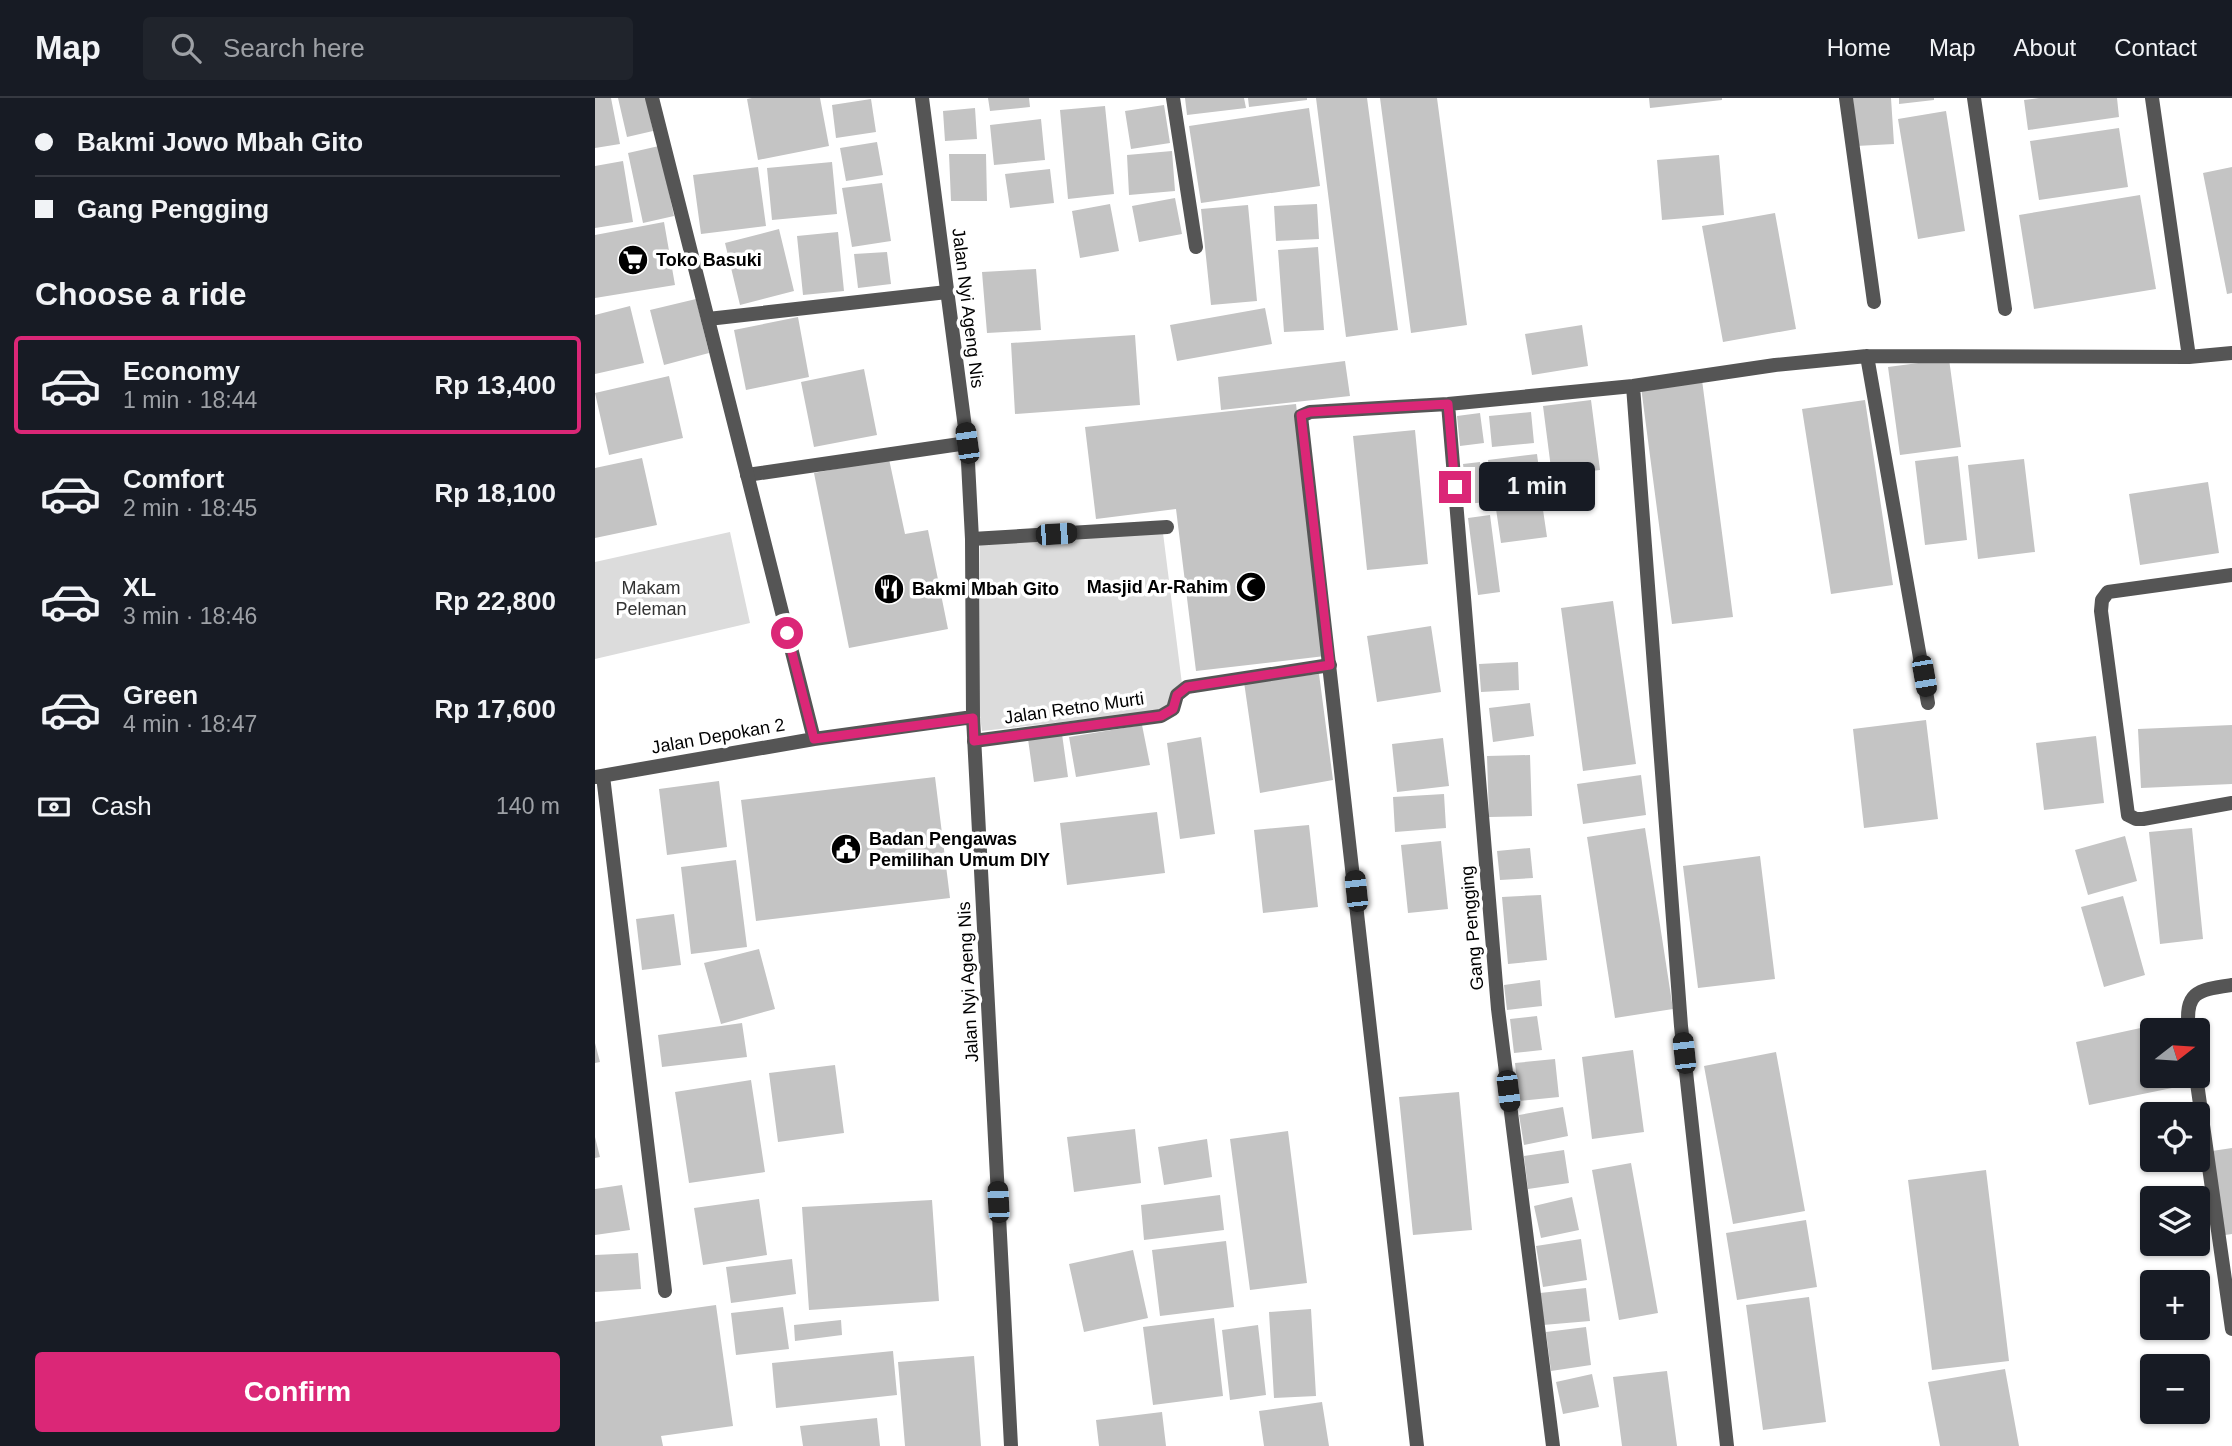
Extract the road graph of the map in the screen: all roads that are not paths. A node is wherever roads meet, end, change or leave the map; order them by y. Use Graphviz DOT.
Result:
graph roads {
  1 [pos="652,98"];
  2 [pos="922,98"];
  3 [pos="1173,98"];
  4 [pos="1846,98"];
  5 [pos="1974,98"];
  6 [pos="2152,98"];
  7 [pos="1196,247"];
  8 [pos="947,292"];
  9 [pos="1874,302"];
  10 [pos="2005,309"];
  11 [pos="708,319"];
  12 [pos="2232,353"];
  13 [pos="1867,356"];
  14 [pos="2189,357"];
  15 [pos="1633,386"];
  16 [pos="1448,404"];
  17 [pos="967,443"];
  18 [pos="747,475"];
  19 [pos="1167,527"];
  20 [pos="972,539"];
  21 [pos="2232,575"];
  22 [pos="1330,665"];
  23 [pos="1929,703"];
  24 [pos="973,718"];
  25 [pos="814,739"];
  26 [pos="974,741"];
  27 [pos="599,776"];
  28 [pos="2232,803"];
  29 [pos="2232,985"];
  30 [pos="2187,1018"];
  31 [pos="2198,1088"];
  32 [pos="665,1292"];
  33 [pos="2232,1329"];
  34 [pos="1011,1446"];
  35 [pos="1417,1446"];
  36 [pos="1553,1446"];
  37 [pos="1727,1446"];
  1 -- 11 [label="street"];
  2 -- 8 [label="street, Jalan Nyi Ageng Nis"];
  3 -- 7 [label="street"];
  4 -- 9 [label="street"];
  5 -- 10 [label="street"];
  6 -- 14 [label="street"];
  8 -- 11 [label="street"];
  8 -- 17 [label="street, Jalan Nyi Ageng Nis"];
  11 -- 18 [label="street"];
  12 -- 14 [label="street"];
  13 -- 14 [label="street"];
  13 -- 15 [label="street"];
  13 -- 23 [label="street"];
  15 -- 16 [label="street"];
  15 -- 37 [label="street"];
  16 -- 22 [label="street"];
  16 -- 36 [label="street, Gang Pengging"];
  17 -- 18 [label="street"];
  17 -- 20 [label="street, Jalan Nyi Ageng Nis"];
  18 -- 25 [label="street"];
  19 -- 20 [label="street"];
  20 -- 24 [label="street, Jalan Nyi Ageng Nis"];
  21 -- 28 [label="street"];
  22 -- 26 [label="street, Jalan Retno Murti"];
  22 -- 35 [label="street"];
  24 -- 25 [label="street, Jalan Depokan 2"];
  24 -- 26 [label="street, Jalan Nyi Ageng Nis"];
  25 -- 27 [label="street, Jalan Depokan 2"];
  26 -- 34 [label="street, Jalan Nyi Ageng Nis"];
  27 -- 32 [label="street"];
  29 -- 30 [label="street"];
  31 -- 33 [label="street"];
}
